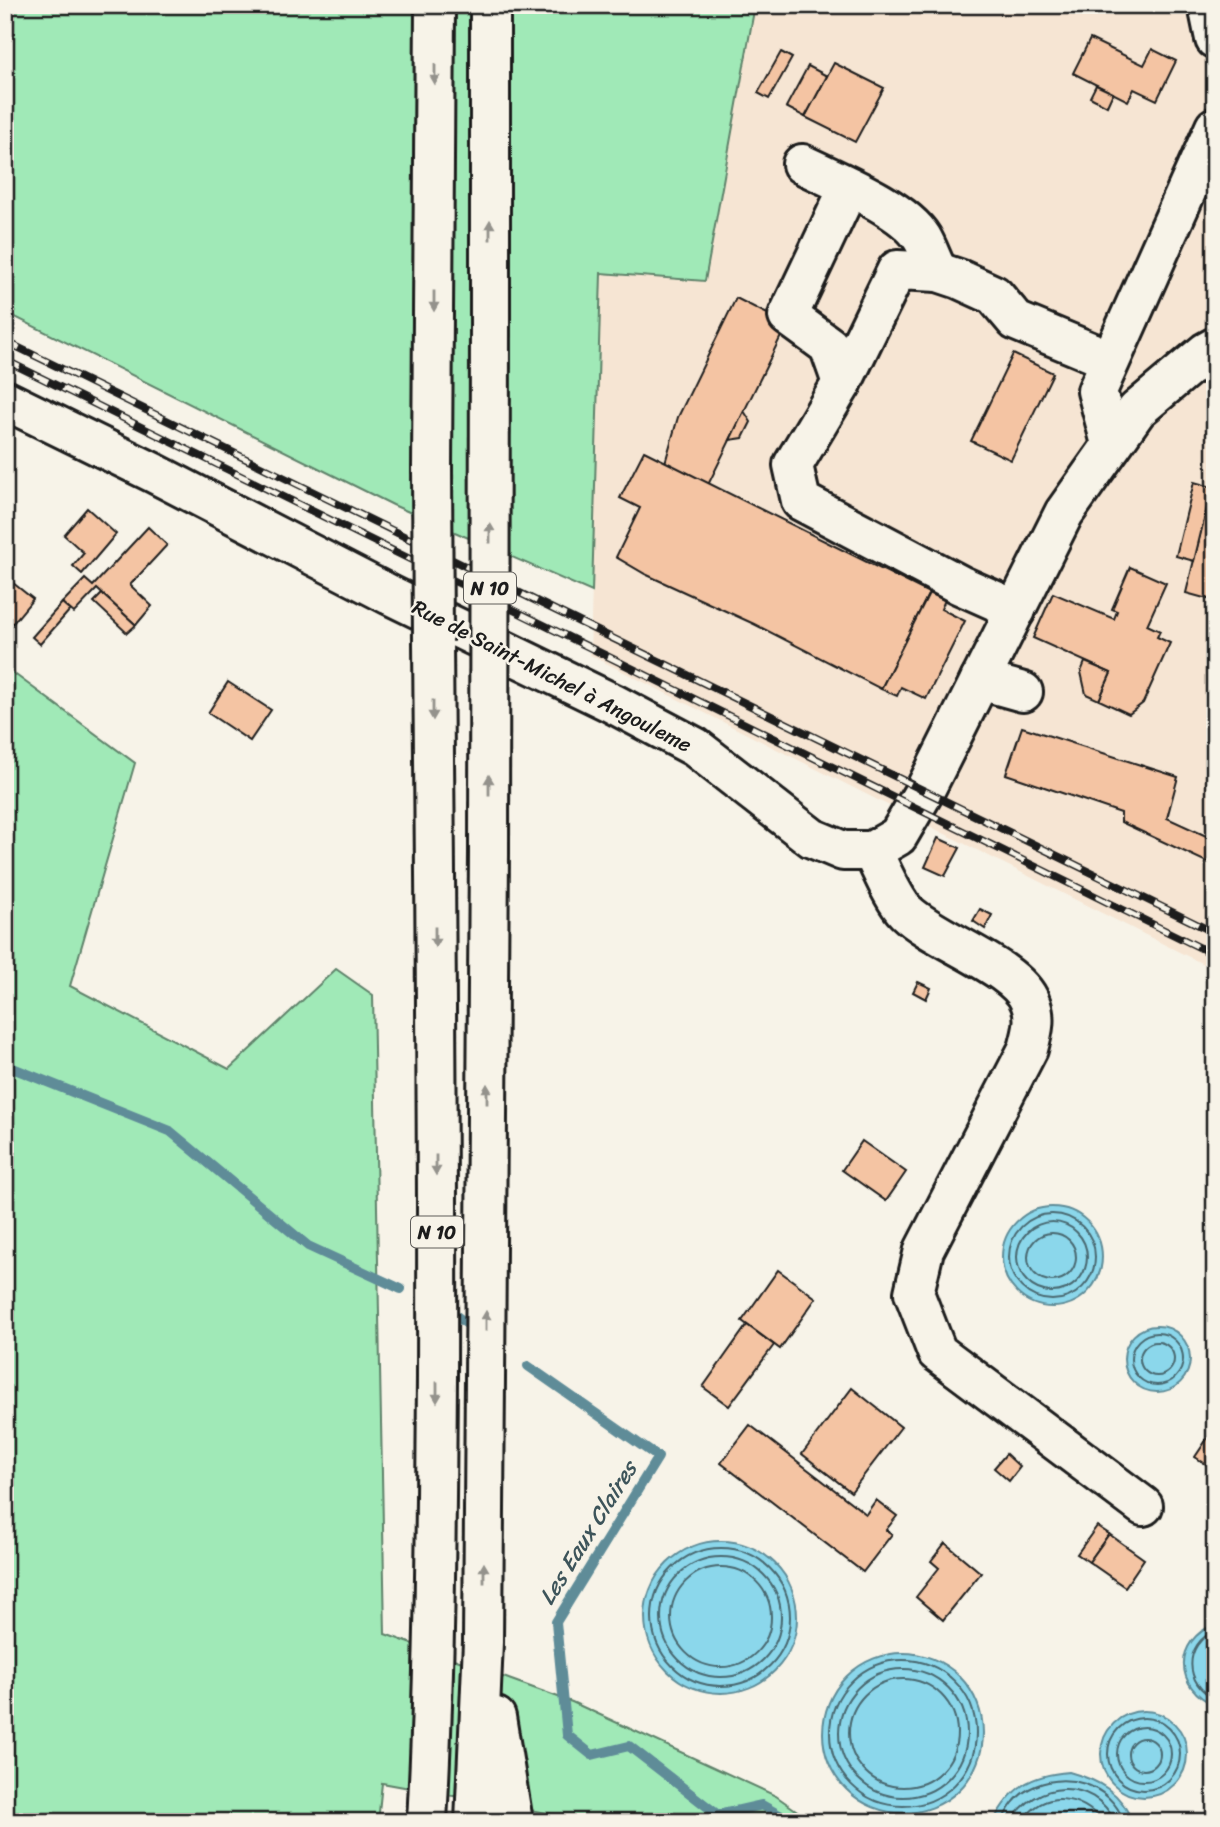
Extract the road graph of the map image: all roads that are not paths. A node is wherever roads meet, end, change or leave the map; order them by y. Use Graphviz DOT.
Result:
graph roads {
  1 [pos="435,5"];
  2 [pos="490,5"];
  3 [pos="1208,5"];
  4 [pos="1215,39"];
  5 [pos="1215,127"];
  6 [pos="802,164"];
  7 [pos="849,187"];
  8 [pos="938,272"];
  9 [pos="1215,347"];
  10 [pos="1110,360"];
  11 [pos="842,383"];
  12 [pos="5,400"];
  13 [pos="1111,444"];
  14 [pos="1016,610"];
  15 [pos="980,680"];
  16 [pos="1023,692"];
  17 [pos="872,851"];
  18 [pos="1143,1506"];
  19 [pos="483,1642"];
  20 [pos="427,1822"];
  21 [pos="475,1822"];
  22 [pos="513,1822"];
  1 -- 20 [label="main road, N 10, one-way, bridge"];
  19 -- 2 [label="main road, N 10, one-way, bridge"];
  3 -- 4 [label="main road"];
  5 -- 10 [label="main road"];
  6 -- 7 [label="main road"];
  7 -- 8 [label="main road"];
  7 -- 11 [label="main road"];
  8 -- 10 [label="main road"];
  8 -- 11 [label="main road"];
  9 -- 13 [label="main road"];
  10 -- 13 [label="main road"];
  11 -- 14 [label="main road"];
  12 -- 17 [label="main road, Rue de Saint-Michel à Angouleme"];
  13 -- 14 [label="main road"];
  14 -- 15 [label="main road"];
  15 -- 16 [label="main road"];
  15 -- 17 [label="main road"];
  17 -- 18 [label="main road"];
  19 -- 21 [label="main road, N 10"];
  19 -- 22 [label="main road"];
}
